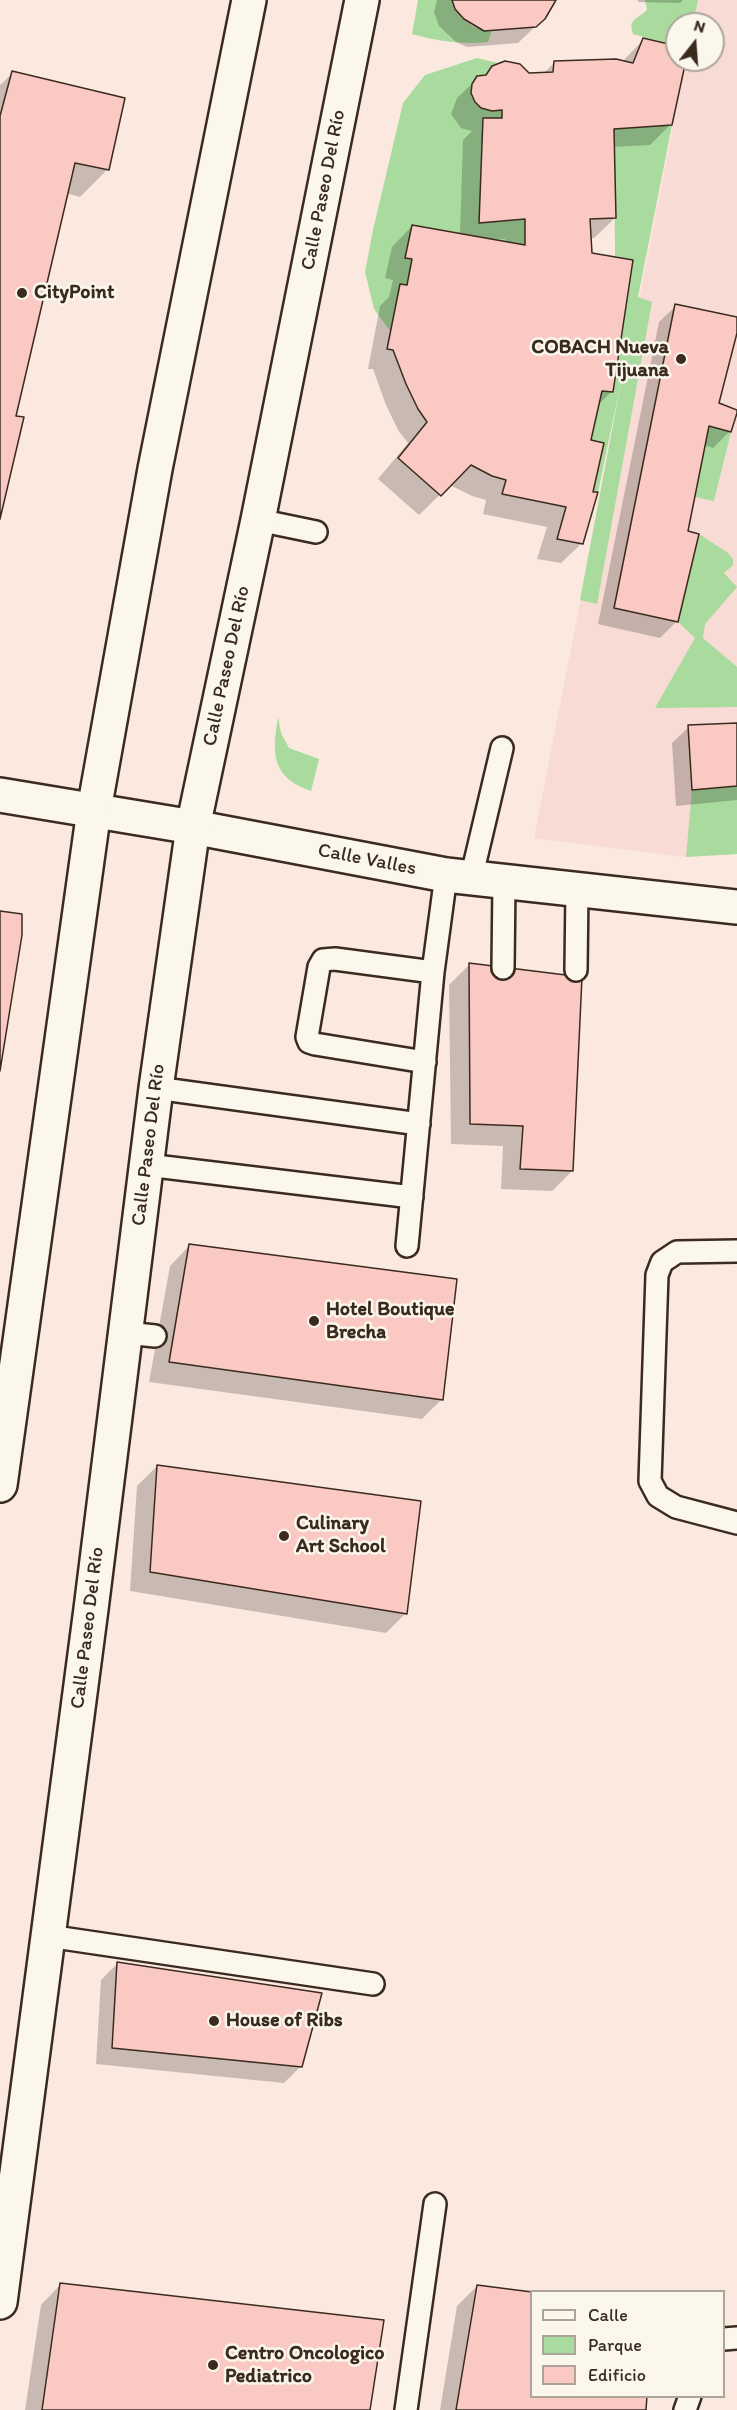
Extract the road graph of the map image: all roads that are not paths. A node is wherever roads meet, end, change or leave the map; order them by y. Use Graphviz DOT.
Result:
graph roads {
  1 [pos="249,0"];
  2 [pos="362,0"];
  3 [pos="258,520"];
  4 [pos="316,532"];
  5 [pos="502,748"];
  6 [pos="0,795"];
  7 [pos="94,810"];
  8 [pos="193,827"];
  9 [pos="459,877"];
  10 [pos="504,882"];
  11 [pos="577,890"];
  12 [pos="737,907"];
  13 [pos="503,968"];
  14 [pos="576,970"];
  15 [pos="433,972"];
  16 [pos="425,1062"];
  17 [pos="156,1088"];
  18 [pos="419,1124"];
  19 [pos="147,1165"];
  20 [pos="412,1197"];
  21 [pos="408,1246"];
  22 [pos="737,1251"];
  23 [pos="6,1395"];
  24 [pos="0,1485"];
  25 [pos="737,1523"];
  26 [pos="48,1936"];
  27 [pos="373,1984"];
  28 [pos="435,2204"];
  29 [pos="0,2301"];
  30 [pos="406,2410"];
  1 -- 7 [label="main road"];
  2 -- 3 [label="main road, Calle Paseo Del Río"];
  3 -- 4 [label="lane"];
  3 -- 8 [label="main road, Calle Paseo Del Río"];
  5 -- 9 [label="lane"];
  6 -- 7 [label="main road, Calle Valles"];
  7 -- 8 [label="main road, Calle Valles"];
  7 -- 23 [label="main road"];
  8 -- 9 [label="main road, Calle Valles"];
  8 -- 17 [label="main road, Calle Paseo Del Río"];
  9 -- 10 [label="main road, Calle Valles"];
  9 -- 15 [label="lane"];
  10 -- 11 [label="main road, Calle Valles"];
  10 -- 13 [label="lane"];
  11 -- 12 [label="main road, Calle Valles"];
  11 -- 14 [label="lane"];
  15 -- 16 [label="lane"];
  15 -- 16 [label="lane"];
  16 -- 18 [label="lane"];
  17 -- 18 [label="lane"];
  17 -- 19 [label="main road, Calle Paseo Del Río"];
  18 -- 20 [label="lane"];
  19 -- 20 [label="lane"];
  19 -- 26 [label="main road, Calle Paseo Del Río"];
  20 -- 21 [label="lane"];
  22 -- 25 [label="lane"];
  23 -- 24 [label="main road"];
  26 -- 27 [label="lane"];
  26 -- 29 [label="main road, Calle Paseo Del Río"];
  28 -- 30 [label="lane"];
}
